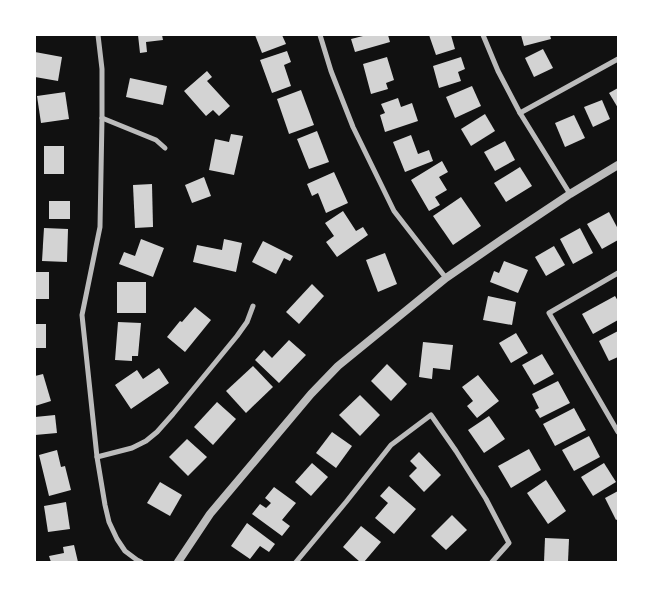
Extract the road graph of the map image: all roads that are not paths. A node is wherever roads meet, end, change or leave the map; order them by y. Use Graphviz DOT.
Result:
graph roads {
  1 [pos="98,35"];
  2 [pos="320,35"];
  3 [pos="483,35"];
  4 [pos="618,59"];
  5 [pos="520,113"];
  6 [pos="102,118"];
  7 [pos="165,148"];
  8 [pos="618,165"];
  9 [pos="570,194"];
  10 [pos="618,272"];
  11 [pos="446,278"];
  12 [pos="253,306"];
  13 [pos="618,432"];
  14 [pos="97,457"];
  15 [pos="141,562"];
  16 [pos="178,562"];
  17 [pos="296,562"];
  18 [pos="492,562"];
  1 -- 6 [label="street"];
  2 -- 11 [label="street"];
  3 -- 5 [label="street"];
  4 -- 5 [label="street"];
  5 -- 9 [label="street"];
  6 -- 7 [label="street"];
  6 -- 14 [label="street"];
  8 -- 9 [label="street"];
  9 -- 11 [label="street"];
  10 -- 13 [label="street"];
  11 -- 16 [label="street"];
  12 -- 14 [label="street"];
  14 -- 15 [label="street"];
  17 -- 18 [label="street"];
}
